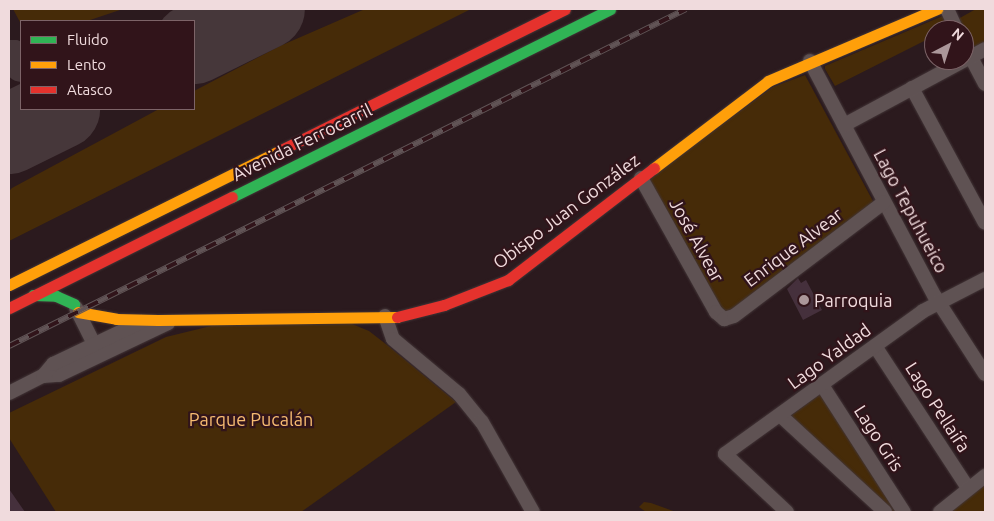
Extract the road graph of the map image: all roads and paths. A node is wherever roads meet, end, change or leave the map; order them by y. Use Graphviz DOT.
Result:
graph roads {
  1 [pos="565,9"];
  2 [pos="610,9"];
  3 [pos="937,9"];
  4 [pos="810,62"];
  5 [pos="974,64"];
  6 [pos="939,70"];
  7 [pos="985,84"];
  8 [pos="912,88"];
  9 [pos="844,125"];
  10 [pos="641,178"];
  11 [pos="884,202"];
  12 [pos="985,223"];
  13 [pos="53,263"];
  14 [pos="985,279"];
  15 [pos="62,281"];
  16 [pos="9,285"];
  17 [pos="33,295"];
  18 [pos="938,303"];
  19 [pos="9,308"];
  20 [pos="76,308"];
  21 [pos="384,316"];
  22 [pos="724,318"];
  23 [pos="179,319"];
  24 [pos="146,320"];
  25 [pos="876,346"];
  26 [pos="97,350"];
  27 [pos="985,374"];
  28 [pos="822,385"];
  29 [pos="9,393"];
  30 [pos="780,415"];
  31 [pos="985,476"];
  32 [pos="968,488"];
  33 [pos="533,512"];
  34 [pos="787,512"];
  35 [pos="885,512"];
  36 [pos="904,512"];
  37 [pos="940,512"];
  1 -- 13 [label="main road, Avenida Ferrocarril"];
  2 -- 15 [label="main road, Avenida Ferrocarril"];
  3 -- 4 [label="main road, Obispo Juan González"];
  4 -- 9 [label="street, Lago Tepuhueico"];
  4 -- 10 [label="main road, Obispo Juan González"];
  5 -- 7 [label="street"];
  6 -- 8 [label="street"];
  8 -- 9 [label="street"];
  8 -- 12 [label="street"];
  9 -- 11 [label="street, Lago Tepuhueico"];
  10 -- 21 [label="main road, Obispo Juan González"];
  10 -- 22 [label="street, José Alvear"];
  11 -- 18 [label="street, Lago Tepuhueico"];
  11 -- 22 [label="street, Enrique Alvear"];
  13 -- 15 [label="main road"];
  13 -- 16 [label="main road, Avenida Ferrocarril"];
  14 -- 18 [label="street, Lago Yaldad"];
  15 -- 17 [label="main road, Avenida Ferrocarril"];
  15 -- 20 [label="street"];
  17 -- 19 [label="main road, Avenida Ferrocarril"];
  17 -- 20 [label="main road, Obispo Juan González"];
  18 -- 25 [label="street, Lago Yaldad"];
  18 -- 27 [label="street, Lago Tepuhueico"];
  20 -- 24 [label="main road, Obispo Juan González"];
  20 -- 26 [label="street"];
  21 -- 23 [label="main road, Obispo Juan González"];
  21 -- 33 [label="street"];
  23 -- 24 [label="main road, Obispo Juan González"];
  23 -- 26 [label="street, Obispo Juan González"];
  24 -- 26 [label="street, Obispo Juan González"];
  25 -- 28 [label="street, Lago Yaldad"];
  25 -- 32 [label="street, Lago Pellaifa"];
  26 -- 29 [label="street"];
  28 -- 30 [label="street, Lago Yaldad"];
  28 -- 36 [label="street, Lago Gris"];
  30 -- 34 [label="street, Lago Yaldad"];
  30 -- 35 [label="street"];
  31 -- 32 [label="street"];
  32 -- 37 [label="street"];
}
